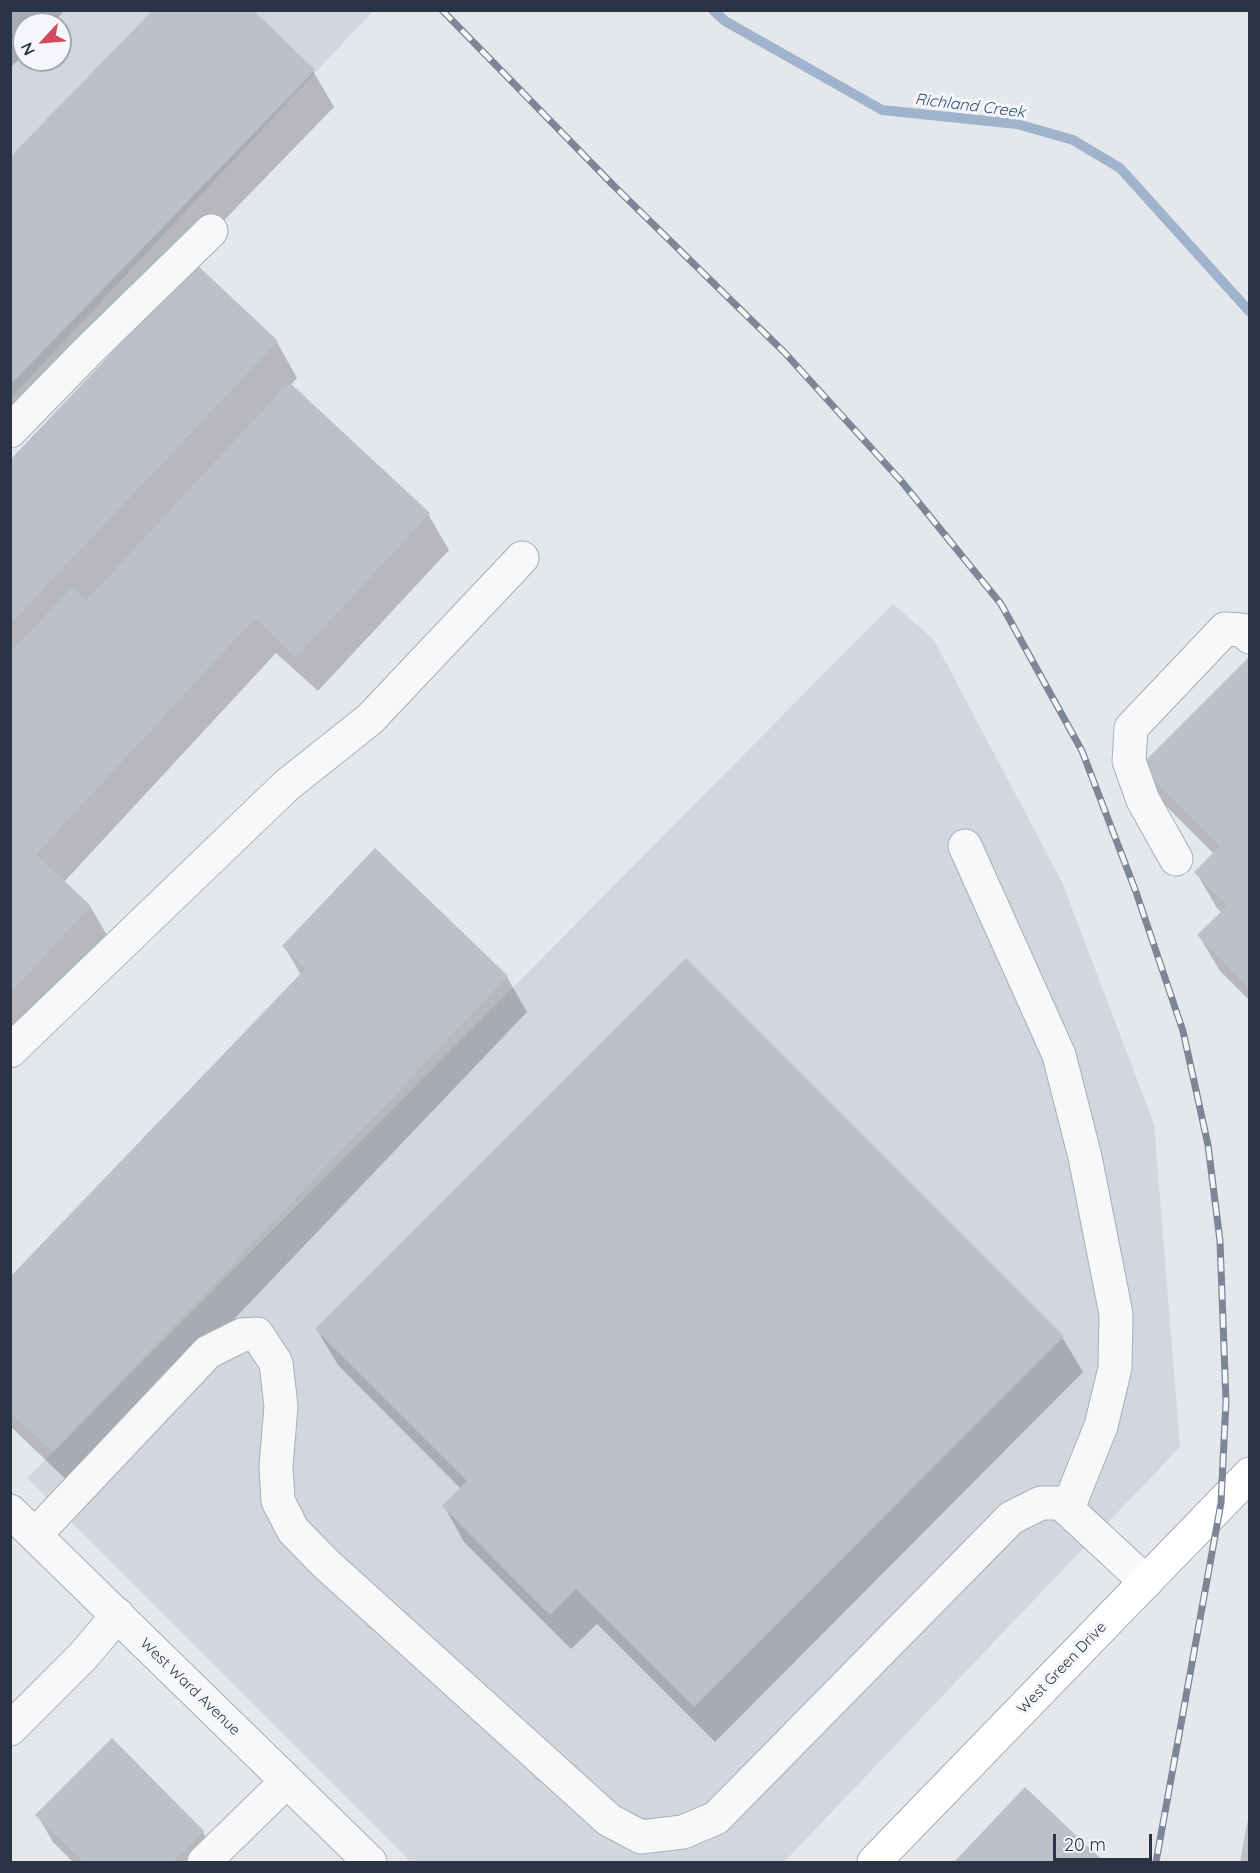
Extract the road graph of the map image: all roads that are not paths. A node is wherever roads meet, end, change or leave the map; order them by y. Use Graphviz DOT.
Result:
graph roads {
  1 [pos="211,231"];
  2 [pos="10,431"];
  3 [pos="522,558"];
  4 [pos="1250,637"];
  5 [pos="965,846"];
  6 [pos="1176,859"];
  7 [pos="10,1051"];
  8 [pos="1250,1474"];
  9 [pos="1068,1508"];
  10 [pos="10,1511"];
  11 [pos="35,1535"];
  12 [pos="1146,1582"];
  13 [pos="117,1615"];
  14 [pos="10,1729"];
  15 [pos="287,1781"];
  16 [pos="204,1863"];
  17 [pos="370,1863"];
  18 [pos="874,1863"];
  1 -- 2 [label="street"];
  3 -- 7 [label="street"];
  4 -- 6 [label="street"];
  5 -- 9 [label="street"];
  8 -- 12 [label="main road, West Green Drive"];
  9 -- 11 [label="street"];
  9 -- 12 [label="street"];
  10 -- 11 [label="street, West Ward Avenue"];
  11 -- 13 [label="street, West Ward Avenue"];
  12 -- 18 [label="main road, West Green Drive"];
  13 -- 14 [label="street"];
  13 -- 15 [label="street, West Ward Avenue"];
  15 -- 16 [label="street"];
  15 -- 17 [label="street, West Ward Avenue"];
}
